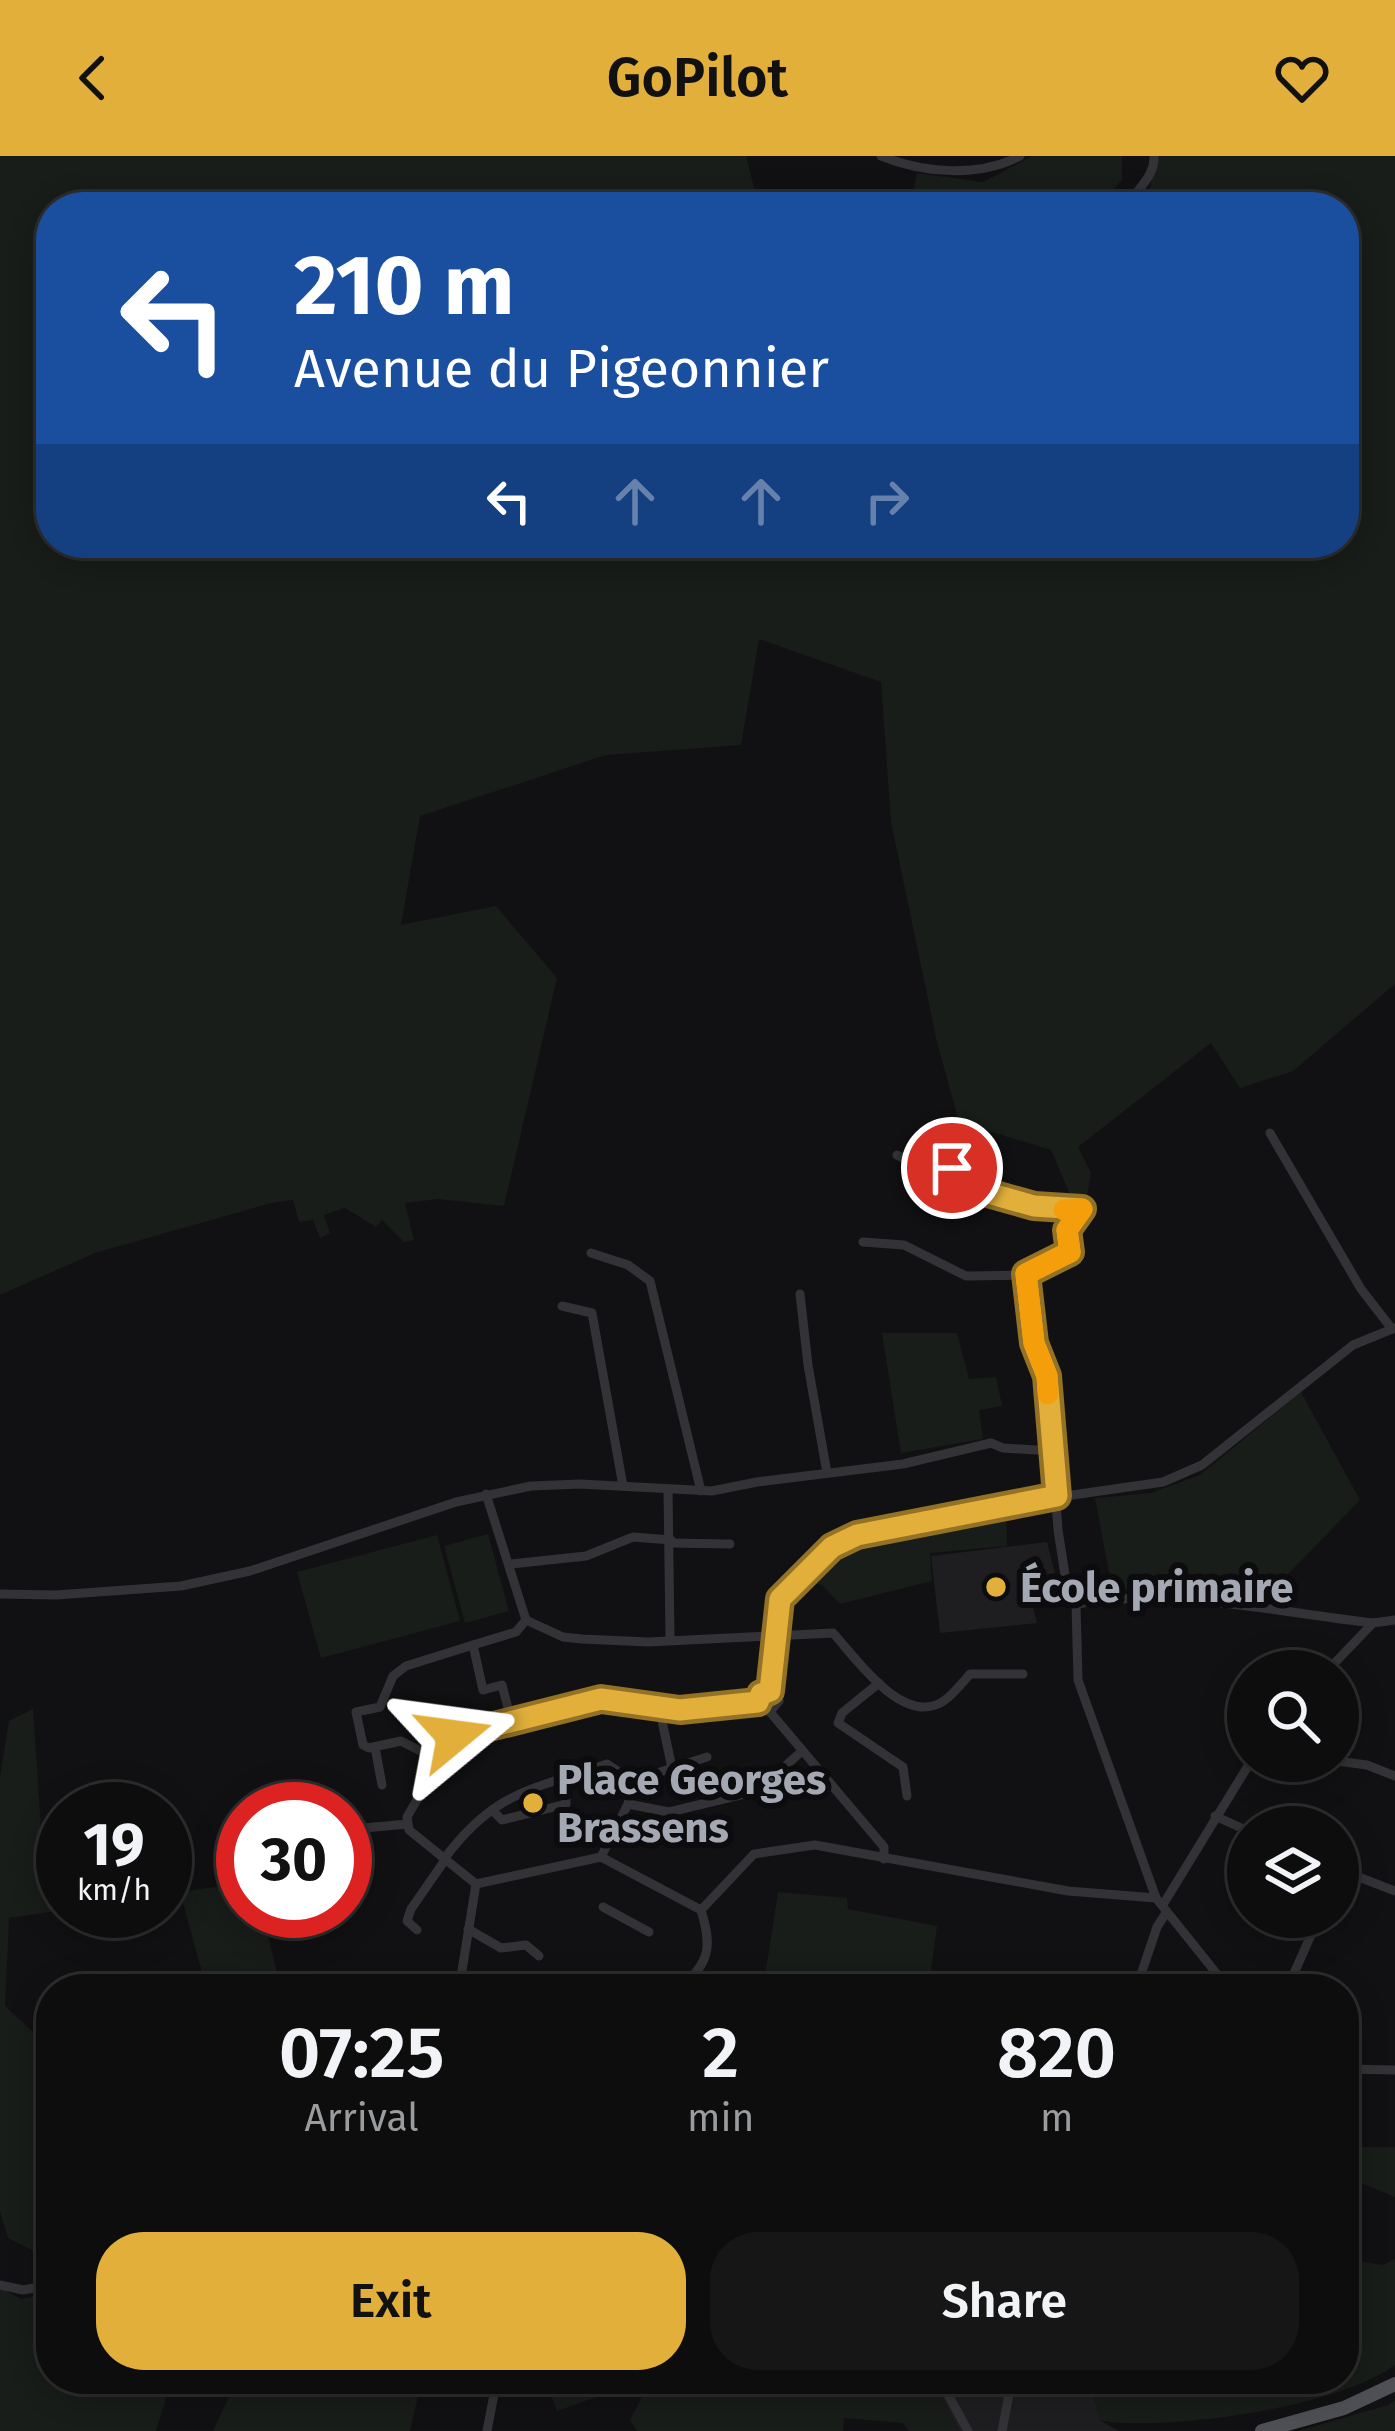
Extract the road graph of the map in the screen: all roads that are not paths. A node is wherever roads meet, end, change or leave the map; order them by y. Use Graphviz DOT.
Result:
graph roads {
  1 [pos="881,156"];
  2 [pos="1020,156"];
  3 [pos="1154,156"];
  4 [pos="1139,192"];
  5 [pos="1270,1133"];
  6 [pos="897,1155"];
  7 [pos="863,1242"];
  8 [pos="592,1253"];
  9 [pos="1026,1274"];
  10 [pos="800,1294"];
  11 [pos="562,1306"];
  12 [pos="1394,1328"];
  13 [pos="1052,1451"];
  14 [pos="827,1473"];
  15 [pos="623,1486"];
  16 [pos="668,1490"];
  17 [pos="701,1491"];
  18 [pos="486,1494"];
  19 [pos="1057,1496"];
  20 [pos="671,1541"];
  21 [pos="730,1544"];
  22 [pos="511,1564"];
  23 [pos="0,1594"];
  24 [pos="1076,1604"];
  25 [pos="526,1620"];
  26 [pos="1395,1620"];
  27 [pos="1372,1623"];
  28 [pos="774,1635"];
  29 [pos="670,1638"];
  30 [pos="472,1645"];
  31 [pos="1347,1650"];
  32 [pos="1023,1674"];
  33 [pos="879,1683"];
  34 [pos="770,1691"];
  35 [pos="758,1702"];
  36 [pos="658,1707"];
  37 [pos="770,1712"];
  38 [pos="511,1720"];
  39 [pos="375,1747"];
  40 [pos="801,1752"];
  41 [pos="707,1757"];
  42 [pos="438,1760"];
  43 [pos="1359,1764"];
  44 [pos="672,1768"];
  45 [pos="1395,1776"];
  46 [pos="566,1778"];
  47 [pos="632,1781"];
  48 [pos="1237,1782"];
  49 [pos="382,1785"];
  50 [pos="907,1796"];
  51 [pos="628,1804"];
  52 [pos="492,1810"];
  53 [pos="1215,1816"];
  54 [pos="1227,1821"];
  55 [pos="408,1824"];
  56 [pos="372,1827"];
  57 [pos="601,1857"];
  58 [pos="884,1859"];
  59 [pos="444,1860"];
  60 [pos="1359,1878"];
  61 [pos="476,1884"];
  62 [pos="1395,1891"];
  63 [pos="1162,1905"];
  64 [pos="602,1907"];
  65 [pos="700,1910"];
  66 [pos="468,1929"];
  67 [pos="417,1930"];
  68 [pos="649,1932"];
  69 [pos="1310,1938"];
  70 [pos="539,1956"];
  71 [pos="461,1974"];
  72 [pos="696,1974"];
  73 [pos="1141,1974"];
  74 [pos="1217,1974"];
  75 [pos="1294,1974"];
  76 [pos="1359,2069"];
  77 [pos="1395,2070"];
  78 [pos="0,2285"];
  79 [pos="36,2288"];
  80 [pos="1395,2384"];
  81 [pos="494,2394"];
  82 [pos="948,2394"];
  83 [pos="1009,2394"];
  84 [pos="488,2431"];
  85 [pos="968,2431"];
  86 [pos="1002,2431"];
  87 [pos="1262,2431"];
  1 -- 2 [label="street"];
  3 -- 4 [label="street"];
  5 -- 12 [label="street"];
  6 -- 9 [label="street"];
  7 -- 9 [label="street"];
  8 -- 17 [label="street"];
  9 -- 13 [label="street"];
  10 -- 14 [label="street"];
  11 -- 15 [label="street"];
  12 -- 19 [label="street"];
  13 -- 14 [label="street"];
  13 -- 19 [label="street"];
  14 -- 17 [label="street"];
  15 -- 16 [label="street"];
  15 -- 18 [label="street"];
  16 -- 17 [label="street"];
  16 -- 20 [label="street"];
  18 -- 22 [label="street"];
  18 -- 23 [label="street"];
  19 -- 24 [label="street"];
  19 -- 28 [label="street"];
  20 -- 21 [label="street"];
  20 -- 22 [label="street"];
  20 -- 29 [label="street"];
  22 -- 25 [label="street"];
  24 -- 27 [label="street"];
  24 -- 63 [label="street"];
  25 -- 29 [label="street"];
  25 -- 30 [label="street"];
  26 -- 27 [label="street"];
  27 -- 31 [label="street"];
  28 -- 29 [label="street"];
  28 -- 33 [label="street"];
  28 -- 34 [label="street"];
  30 -- 38 [label="street"];
  30 -- 39 [label="street"];
  32 -- 33 [label="street"];
  33 -- 50 [label="street"];
  34 -- 35 [label="street"];
  34 -- 37 [label="street"];
  35 -- 36 [label="street"];
  35 -- 37 [label="street"];
  36 -- 38 [label="street"];
  36 -- 44 [label="street"];
  37 -- 40 [label="street"];
  38 -- 42 [label="street"];
  39 -- 42 [label="street"];
  39 -- 49 [label="street"];
  40 -- 51 [label="street"];
  40 -- 58 [label="street"];
  41 -- 44 [label="street"];
  42 -- 55 [label="street"];
  43 -- 45 [label="street"];
  44 -- 47 [label="street"];
  46 -- 47 [label="street"];
  46 -- 52 [label="street"];
  46 -- 52 [label="street"];
  47 -- 51 [label="street"];
  48 -- 53 [label="street"];
  51 -- 57 [label="street"];
  52 -- 59 [label="street"];
  53 -- 54 [label="street"];
  53 -- 63 [label="street"];
  55 -- 56 [label="street"];
  55 -- 59 [label="street"];
  57 -- 61 [label="street"];
  57 -- 65 [label="street"];
  58 -- 63 [label="street"];
  58 -- 65 [label="street"];
  59 -- 61 [label="street"];
  59 -- 67 [label="street"];
  60 -- 62 [label="street"];
  61 -- 66 [label="street"];
  63 -- 73 [label="street"];
  63 -- 74 [label="street"];
  64 -- 68 [label="street"];
  65 -- 72 [label="street"];
  66 -- 70 [label="street"];
  66 -- 71 [label="street"];
  69 -- 75 [label="street"];
  76 -- 77 [label="street"];
  78 -- 79 [label="street"];
  80 -- 87 [label="main road"];
  81 -- 84 [label="street"];
  82 -- 85 [label="street"];
  83 -- 86 [label="street"];
}
